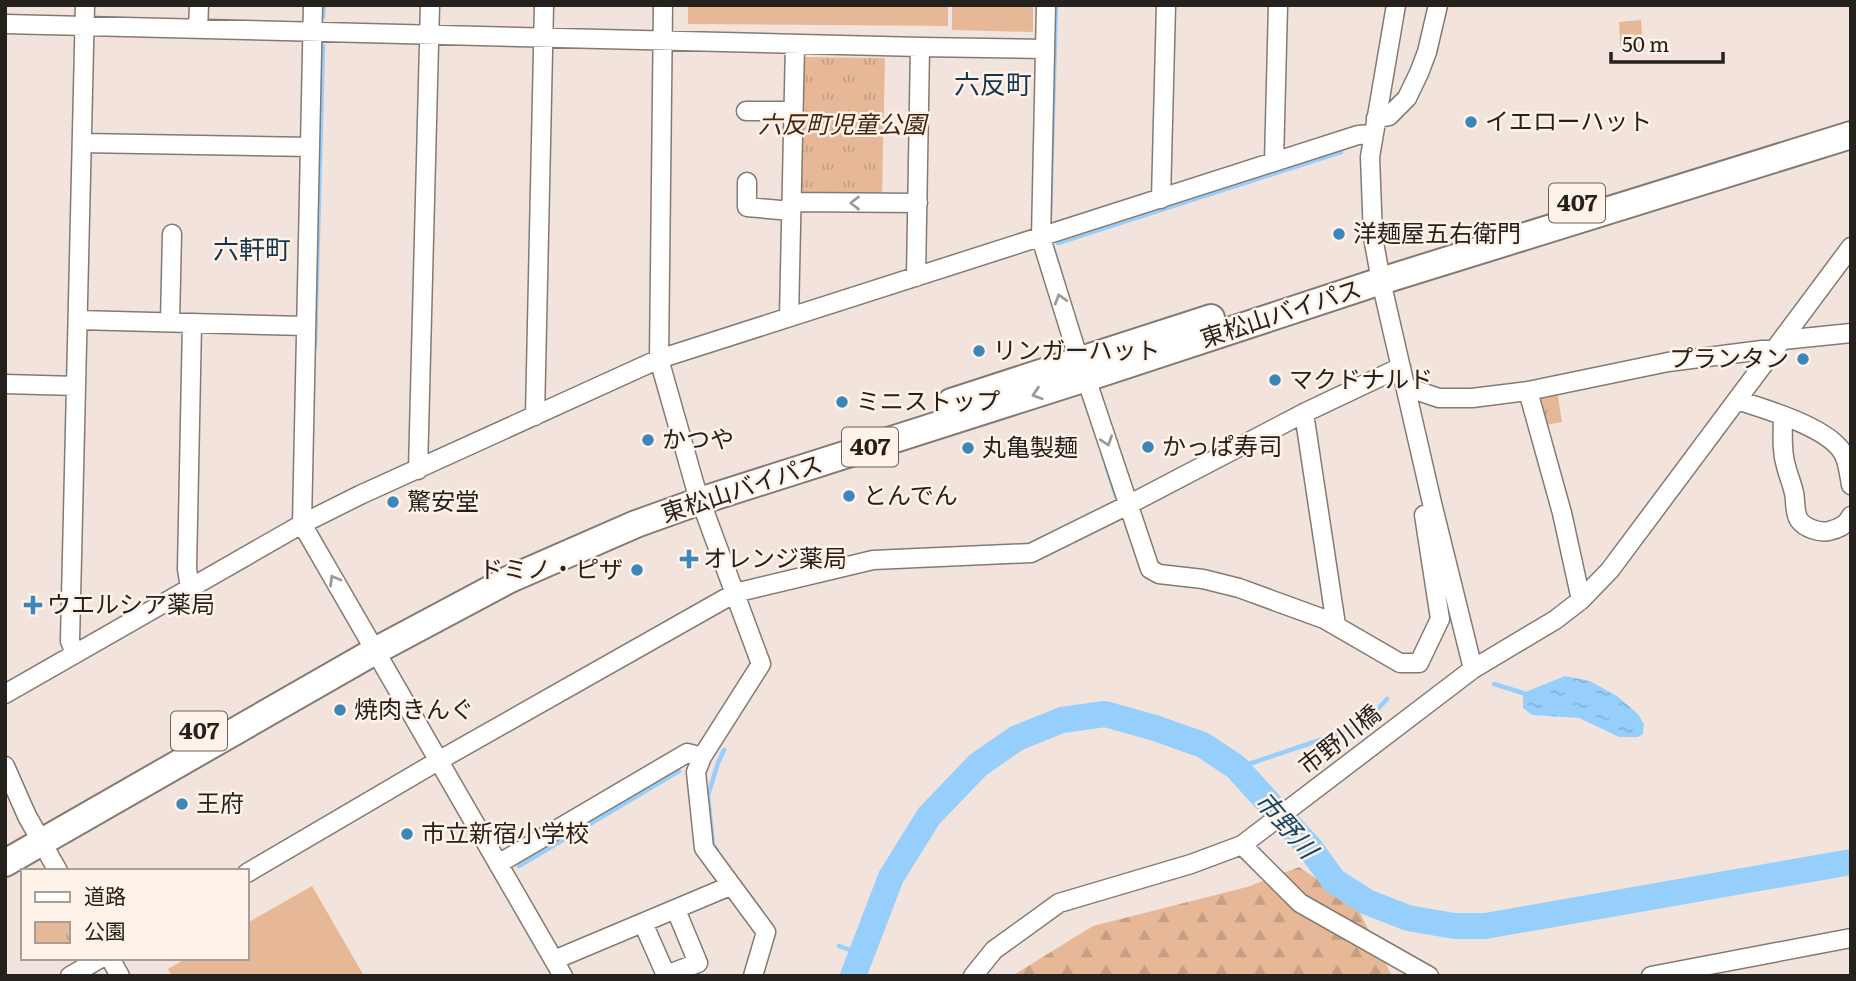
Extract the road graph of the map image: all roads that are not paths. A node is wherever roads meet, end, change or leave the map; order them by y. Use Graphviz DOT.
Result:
graph roads {
  1 [pos="85,5"];
  2 [pos="199,5"];
  3 [pos="313,5"];
  4 [pos="430,5"];
  5 [pos="544,5"];
  6 [pos="663,5"];
  7 [pos="1046,5"];
  8 [pos="1166,5"];
  9 [pos="1278,5"];
  10 [pos="1396,5"];
  11 [pos="1438,5"];
  12 [pos="5,24"];
  13 [pos="85,26"];
  14 [pos="198,29"];
  15 [pos="313,32"];
  16 [pos="429,34"];
  17 [pos="544,37"];
  18 [pos="662,40"];
  19 [pos="795,44"];
  20 [pos="920,47"];
  21 [pos="1045,49"];
  22 [pos="746,111"];
  23 [pos="793,111"];
  24 [pos="1851,120"];
  25 [pos="1375,126"];
  26 [pos="1851,135"];
  27 [pos="82,143"];
  28 [pos="310,147"];
  29 [pos="1274,162"];
  30 [pos="747,182"];
  31 [pos="1161,199"];
  32 [pos="918,203"];
  33 [pos="791,207"];
  34 [pos="172,234"];
  35 [pos="1041,238"];
  36 [pos="1851,247"];
  37 [pos="1380,273"];
  38 [pos="916,277"];
  39 [pos="789,317"];
  40 [pos="78,320"];
  41 [pos="170,322"];
  42 [pos="192,323"];
  43 [pos="306,326"];
  44 [pos="1851,333"];
  45 [pos="1778,345"];
  46 [pos="659,359"];
  47 [pos="1401,367"];
  48 [pos="1082,369"];
  49 [pos="5,384"];
  50 [pos="76,386"];
  51 [pos="1406,387"];
  52 [pos="1528,391"];
  53 [pos="1737,400"];
  54 [pos="1304,413"];
  55 [pos="536,416"];
  56 [pos="1783,416"];
  57 [pos="1844,444"];
  58 [pos="418,470"];
  59 [pos="1851,485"];
  60 [pos="698,493"];
  61 [pos="1432,503"];
  62 [pos="1128,505"];
  63 [pos="1851,516"];
  64 [pos="302,524"];
  65 [pos="190,588"];
  66 [pos="735,593"];
  67 [pos="1581,600"];
  68 [pos="1335,625"];
  69 [pos="370,643"];
  70 [pos="75,653"];
  71 [pos="1473,669"];
  72 [pos="5,694"];
  73 [pos="702,757"];
  74 [pos="438,761"];
  75 [pos="5,766"];
  76 [pos="37,834"];
  77 [pos="5,843"];
  78 [pos="1242,845"];
  79 [pos="5,863"];
  80 [pos="498,864"];
  81 [pos="57,869"];
  82 [pos="248,872"];
  83 [pos="730,886"];
  84 [pos="676,910"];
  85 [pos="643,923"];
  86 [pos="1851,938"];
  87 [pos="99,960"];
  88 [pos="111,960"];
  89 [pos="558,968"];
  90 [pos="71,976"];
  91 [pos="120,976"];
  92 [pos="753,976"];
  93 [pos="973,976"];
  94 [pos="1429,976"];
  95 [pos="1651,976"];
  1 -- 13 [label="street"];
  2 -- 14 [label="street"];
  3 -- 15 [label="street"];
  4 -- 16 [label="street"];
  5 -- 17 [label="street"];
  6 -- 18 [label="street"];
  7 -- 21 [label="street"];
  8 -- 31 [label="street"];
  9 -- 29 [label="street"];
  10 -- 25 [label="street"];
  11 -- 25 [label="street"];
  12 -- 13 [label="street"];
  13 -- 14 [label="street"];
  13 -- 27 [label="street"];
  14 -- 15 [label="street"];
  15 -- 16 [label="street"];
  15 -- 28 [label="street"];
  16 -- 17 [label="street"];
  16 -- 58 [label="street"];
  17 -- 18 [label="street"];
  17 -- 55 [label="street"];
  18 -- 19 [label="street"];
  18 -- 46 [label="street"];
  19 -- 20 [label="street"];
  19 -- 23 [label="street"];
  20 -- 21 [label="street"];
  20 -- 32 [label="street"];
  21 -- 35 [label="street"];
  22 -- 23 [label="street"];
  23 -- 33 [label="street"];
  24 -- 37 [label="highway, 東松山バイパス / 407"];
  25 -- 29 [label="street"];
  25 -- 37 [label="street"];
  26 -- 37 [label="highway, 東松山バイパス / 407"];
  27 -- 28 [label="street"];
  27 -- 40 [label="street"];
  28 -- 43 [label="street"];
  29 -- 31 [label="street"];
  30 -- 33 [label="street"];
  31 -- 35 [label="street"];
  32 -- 33 [label="street, one-way"];
  32 -- 38 [label="street"];
  33 -- 39 [label="street"];
  34 -- 41 [label="street"];
  35 -- 38 [label="street"];
  48 -- 35 [label="street, one-way"];
  36 -- 45 [label="street, 市野川橋"];
  37 -- 47 [label="street"];
  37 -- 48 [label="highway, 東松山バイパス / 407"];
  38 -- 39 [label="street"];
  39 -- 46 [label="street"];
  40 -- 41 [label="street"];
  40 -- 50 [label="street"];
  41 -- 42 [label="street"];
  42 -- 43 [label="street"];
  42 -- 65 [label="street"];
  43 -- 64 [label="street"];
  44 -- 45 [label="street"];
  45 -- 52 [label="street"];
  45 -- 53 [label="street, 市野川橋"];
  46 -- 55 [label="street"];
  46 -- 60 [label="street"];
  47 -- 51 [label="street"];
  47 -- 54 [label="street"];
  48 -- 60 [label="highway, 東松山バイパス / 407"];
  48 -- 62 [label="street, one-way"];
  49 -- 50 [label="street"];
  50 -- 70 [label="street"];
  51 -- 52 [label="street"];
  51 -- 61 [label="street"];
  52 -- 67 [label="street"];
  53 -- 56 [label="street"];
  53 -- 67 [label="street, 市野川橋"];
  54 -- 62 [label="street"];
  54 -- 68 [label="street"];
  55 -- 58 [label="street"];
  56 -- 57 [label="street"];
  56 -- 63 [label="street"];
  57 -- 59 [label="street"];
  58 -- 64 [label="street"];
  60 -- 66 [label="street"];
  60 -- 69 [label="highway, 東松山バイパス / 407"];
  61 -- 68 [label="street"];
  61 -- 71 [label="street"];
  62 -- 66 [label="street"];
  62 -- 68 [label="street"];
  64 -- 65 [label="street"];
  69 -- 64 [label="street, one-way"];
  65 -- 70 [label="street"];
  66 -- 73 [label="street"];
  66 -- 74 [label="street"];
  67 -- 71 [label="street, 市野川橋"];
  69 -- 74 [label="street"];
  69 -- 76 [label="highway, 東松山バイパス / 407"];
  70 -- 72 [label="street"];
  71 -- 78 [label="street, 市野川橋"];
  73 -- 80 [label="street"];
  73 -- 83 [label="street"];
  74 -- 80 [label="street"];
  74 -- 82 [label="street"];
  75 -- 76 [label="street"];
  76 -- 77 [label="highway, 東松山バイパス / 407"];
  76 -- 79 [label="highway, 東松山バイパス / 407"];
  76 -- 81 [label="street"];
  78 -- 93 [label="street, 市野川橋"];
  78 -- 94 [label="street"];
  80 -- 89 [label="street"];
  83 -- 84 [label="street"];
  83 -- 92 [label="street"];
  84 -- 85 [label="street"];
  84 -- 85 [label="street"];
  85 -- 89 [label="street"];
  86 -- 95 [label="street"];
  87 -- 90 [label="street"];
  88 -- 91 [label="street"];
}
